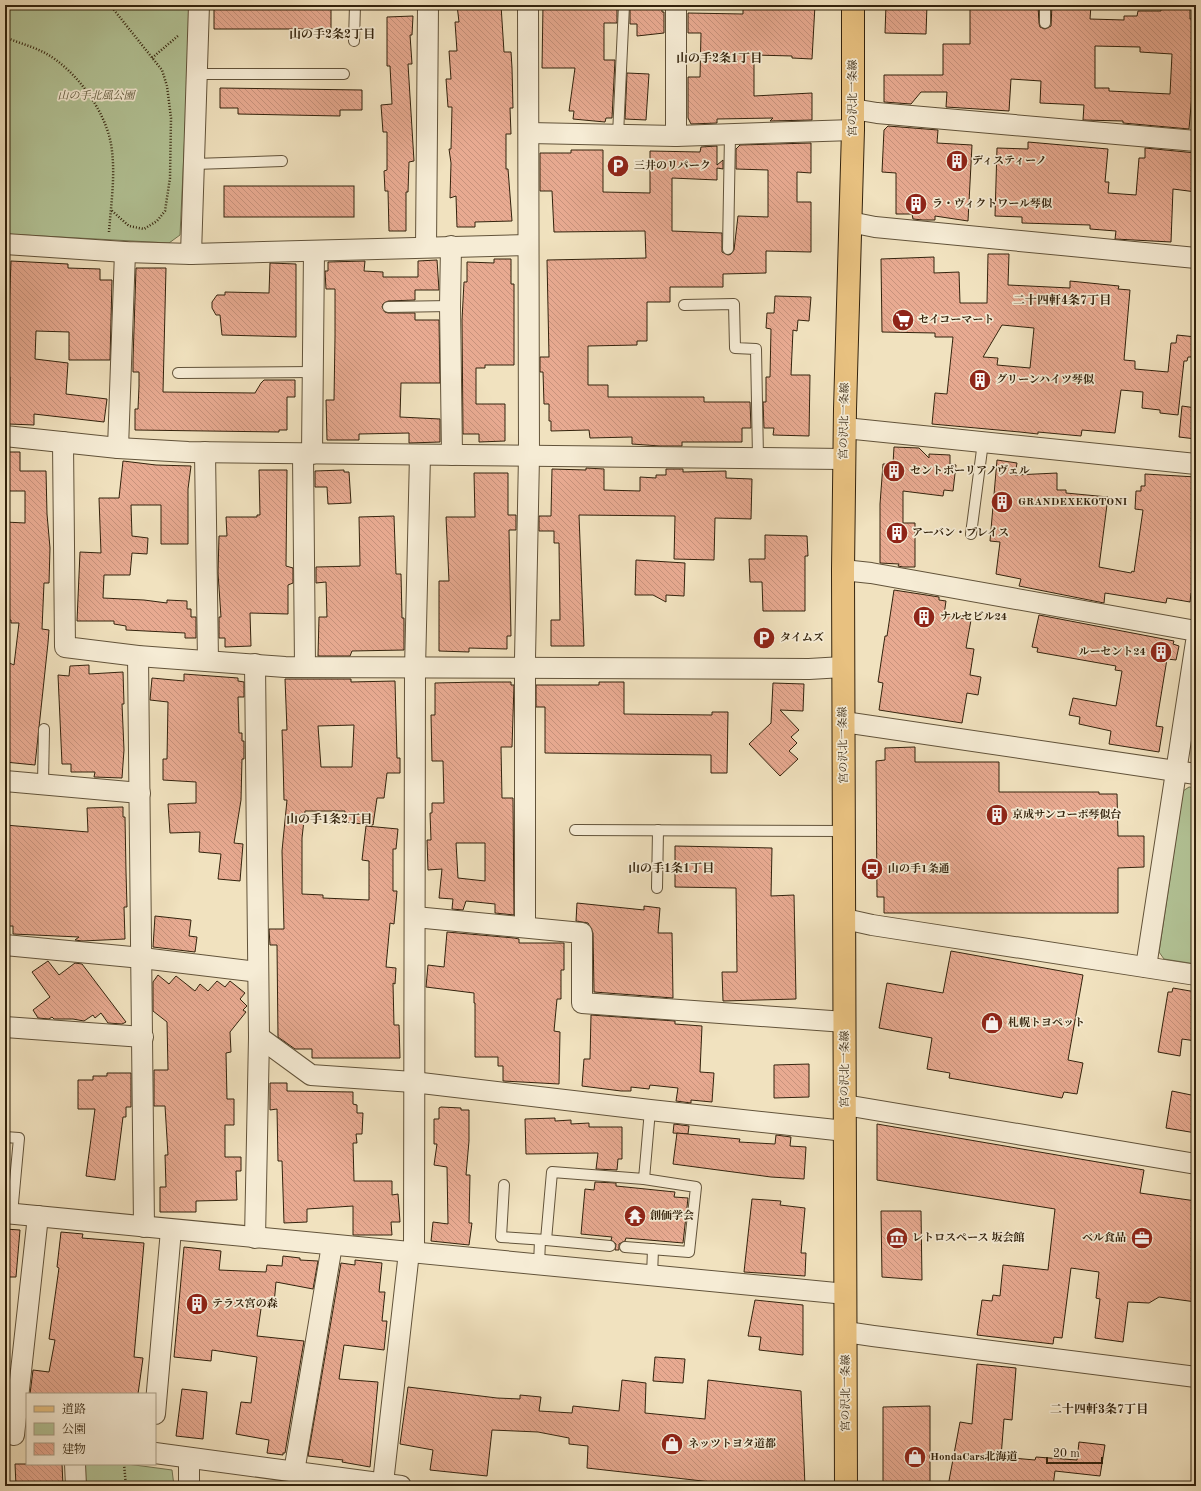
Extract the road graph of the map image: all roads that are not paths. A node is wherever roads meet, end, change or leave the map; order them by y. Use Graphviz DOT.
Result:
graph roads {
  1 [pos="199,5"];
  2 [pos="355,5"];
  3 [pos="428,5"];
  4 [pos="528,5"];
  5 [pos="624,5"];
  6 [pos="676,5"];
  7 [pos="853,5"];
  8 [pos="1045,5"];
  9 [pos="1045,23"];
  10 [pos="354,41"];
  11 [pos="197,74"];
  12 [pos="344,74"];
  13 [pos="853,119"];
  14 [pos="528,133"];
  15 [pos="618,134"];
  16 [pos="730,134"];
  17 [pos="676,136"];
  18 [pos="1196,141"];
  19 [pos="282,161"];
  20 [pos="194,164"];
  21 [pos="850,222"];
  22 [pos="5,244"];
  23 [pos="528,245"];
  24 [pos="452,246"];
  25 [pos="426,247"];
  26 [pos="728,249"];
  27 [pos="116,251"];
  28 [pos="314,251"];
  29 [pos="191,254"];
  30 [pos="1196,258"];
  31 [pos="684,305"];
  32 [pos="450,306"];
  33 [pos="388,307"];
  34 [pos="312,372"];
  35 [pos="178,373"];
  36 [pos="845,428"];
  37 [pos="5,436"];
  38 [pos="63,442"];
  39 [pos="983,442"];
  40 [pos="118,448"];
  41 [pos="205,452"];
  42 [pos="308,454"];
  43 [pos="420,455"];
  44 [pos="452,455"];
  45 [pos="529,456"];
  46 [pos="758,458"];
  47 [pos="844,459"];
  48 [pos="1196,464"];
  49 [pos="971,534"];
  50 [pos="843,570"];
  51 [pos="1196,631"];
  52 [pos="1196,642"];
  53 [pos="138,656"];
  54 [pos="208,661"];
  55 [pos="256,664"];
  56 [pos="305,666"];
  57 [pos="843,667"];
  58 [pos="526,668"];
  59 [pos="415,669"];
  60 [pos="844,722"];
  61 [pos="44,729"];
  62 [pos="1175,770"];
  63 [pos="1196,774"];
  64 [pos="5,781"];
  65 [pos="43,784"];
  66 [pos="140,793"];
  67 [pos="575,830"];
  68 [pos="658,830"];
  69 [pos="845,831"];
  70 [pos="657,888"];
  71 [pos="416,917"];
  72 [pos="845,919"];
  73 [pos="525,927"];
  74 [pos="5,945"];
  75 [pos="142,958"];
  76 [pos="1146,967"];
  77 [pos="258,972"];
  78 [pos="1196,975"];
  79 [pos="845,1022"];
  80 [pos="5,1027"];
  81 [pos="143,1037"];
  82 [pos="259,1037"];
  83 [pos="413,1082"];
  84 [pos="845,1105"];
  85 [pos="650,1110"];
  86 [pos="845,1132"];
  87 [pos="5,1137"];
  88 [pos="1196,1164"];
  89 [pos="644,1179"];
  90 [pos="504,1185"];
  91 [pos="8,1214"];
  92 [pos="38,1216"];
  93 [pos="144,1227"];
  94 [pos="171,1230"];
  95 [pos="255,1238"];
  96 [pos="543,1240"];
  97 [pos="332,1245"];
  98 [pos="610,1246"];
  99 [pos="625,1247"];
  100 [pos="654,1249"];
  101 [pos="412,1253"];
  102 [pos="539,1265"];
  103 [pos="652,1276"];
  104 [pos="846,1294"];
  105 [pos="846,1332"];
  106 [pos="1196,1377"];
  107 [pos="156,1402"];
  108 [pos="15,1435"];
  109 [pos="156,1453"];
  110 [pos="189,1458"];
  111 [pos="75,1465"];
  112 [pos="294,1472"];
  113 [pos="317,1481"];
  114 [pos="392,1485"];
  115 [pos="76,1486"];
  116 [pos="189,1486"];
  117 [pos="846,1486"];
  1 -- 11 [label="street"];
  2 -- 10 [label="lane"];
  3 -- 25 [label="street"];
  4 -- 14 [label="street"];
  5 -- 15 [label="lane"];
  6 -- 17 [label="street"];
  7 -- 13 [label="main road, 宮の沢北一条線"];
  8 -- 9 [label="lane"];
  11 -- 12 [label="lane"];
  11 -- 20 [label="street"];
  13 -- 16 [label="street"];
  13 -- 18 [label="street"];
  13 -- 21 [label="main road, 宮の沢北一条線"];
  14 -- 15 [label="street"];
  14 -- 23 [label="street"];
  15 -- 17 [label="street"];
  16 -- 17 [label="street"];
  16 -- 26 [label="lane"];
  19 -- 20 [label="lane"];
  20 -- 29 [label="street"];
  21 -- 30 [label="street"];
  21 -- 36 [label="main road, 宮の沢北一条線"];
  22 -- 27 [label="street"];
  23 -- 24 [label="street"];
  23 -- 45 [label="street"];
  24 -- 25 [label="street"];
  24 -- 32 [label="street"];
  25 -- 28 [label="street"];
  27 -- 29 [label="street"];
  27 -- 40 [label="street"];
  28 -- 29 [label="street"];
  28 -- 34 [label="street"];
  31 -- 46 [label="lane"];
  32 -- 33 [label="lane"];
  32 -- 44 [label="street"];
  34 -- 35 [label="lane"];
  34 -- 42 [label="street"];
  36 -- 39 [label="street"];
  36 -- 47 [label="main road, 宮の沢北一条線"];
  37 -- 38 [label="street"];
  38 -- 40 [label="street"];
  38 -- 53 [label="street"];
  39 -- 48 [label="street"];
  39 -- 49 [label="lane"];
  40 -- 41 [label="street"];
  41 -- 42 [label="street"];
  41 -- 54 [label="street"];
  42 -- 43 [label="street"];
  42 -- 56 [label="street"];
  43 -- 44 [label="street"];
  43 -- 59 [label="street"];
  44 -- 45 [label="street"];
  45 -- 46 [label="street"];
  45 -- 58 [label="street"];
  46 -- 47 [label="street"];
  47 -- 50 [label="main road, 宮の沢北一条線"];
  50 -- 51 [label="street"];
  50 -- 57 [label="main road, 宮の沢北一条線"];
  52 -- 62 [label="street"];
  53 -- 54 [label="street"];
  53 -- 66 [label="street"];
  54 -- 55 [label="street"];
  55 -- 56 [label="street"];
  55 -- 77 [label="street"];
  56 -- 59 [label="street"];
  57 -- 58 [label="street"];
  57 -- 60 [label="main road, 宮の沢北一条線"];
  58 -- 59 [label="street"];
  58 -- 73 [label="street"];
  59 -- 71 [label="street"];
  60 -- 62 [label="street"];
  60 -- 69 [label="main road, 宮の沢北一条線"];
  61 -- 65 [label="lane"];
  62 -- 63 [label="street"];
  62 -- 76 [label="street"];
  64 -- 65 [label="street"];
  65 -- 66 [label="street"];
  66 -- 75 [label="street"];
  67 -- 68 [label="lane"];
  68 -- 69 [label="lane"];
  68 -- 70 [label="lane"];
  69 -- 72 [label="main road, 宮の沢北一条線"];
  71 -- 73 [label="street"];
  71 -- 83 [label="street"];
  72 -- 76 [label="street"];
  72 -- 79 [label="main road, 宮の沢北一条線"];
  73 -- 79 [label="street"];
  74 -- 75 [label="street"];
  75 -- 77 [label="street"];
  75 -- 81 [label="street"];
  76 -- 78 [label="street"];
  77 -- 82 [label="street"];
  79 -- 84 [label="main road, 宮の沢北一条線"];
  80 -- 81 [label="street"];
  81 -- 93 [label="street"];
  82 -- 83 [label="street"];
  82 -- 95 [label="street"];
  83 -- 85 [label="street"];
  83 -- 101 [label="street"];
  84 -- 86 [label="main road, 宮の沢北一条線"];
  84 -- 88 [label="street"];
  85 -- 86 [label="street"];
  85 -- 89 [label="lane"];
  86 -- 104 [label="main road, 宮の沢北一条線"];
  87 -- 91 [label="lane"];
  89 -- 96 [label="lane"];
  89 -- 100 [label="lane"];
  90 -- 96 [label="lane"];
  91 -- 92 [label="street"];
  92 -- 93 [label="street"];
  92 -- 108 [label="street"];
  93 -- 94 [label="street"];
  94 -- 95 [label="street"];
  94 -- 107 [label="street"];
  95 -- 97 [label="street"];
  96 -- 98 [label="lane"];
  96 -- 102 [label="lane"];
  97 -- 101 [label="street"];
  97 -- 112 [label="street"];
  99 -- 100 [label="lane"];
  100 -- 103 [label="lane"];
  101 -- 102 [label="street"];
  101 -- 114 [label="street"];
  102 -- 103 [label="street"];
  103 -- 104 [label="street"];
  104 -- 105 [label="main road, 宮の沢北一条線"];
  105 -- 106 [label="street"];
  105 -- 117 [label="main road, 宮の沢北一条線"];
  109 -- 110 [label="street"];
  110 -- 112 [label="street"];
  110 -- 116 [label="street"];
  111 -- 115 [label="street"];
  112 -- 113 [label="street"];
  113 -- 114 [label="street"];
}
